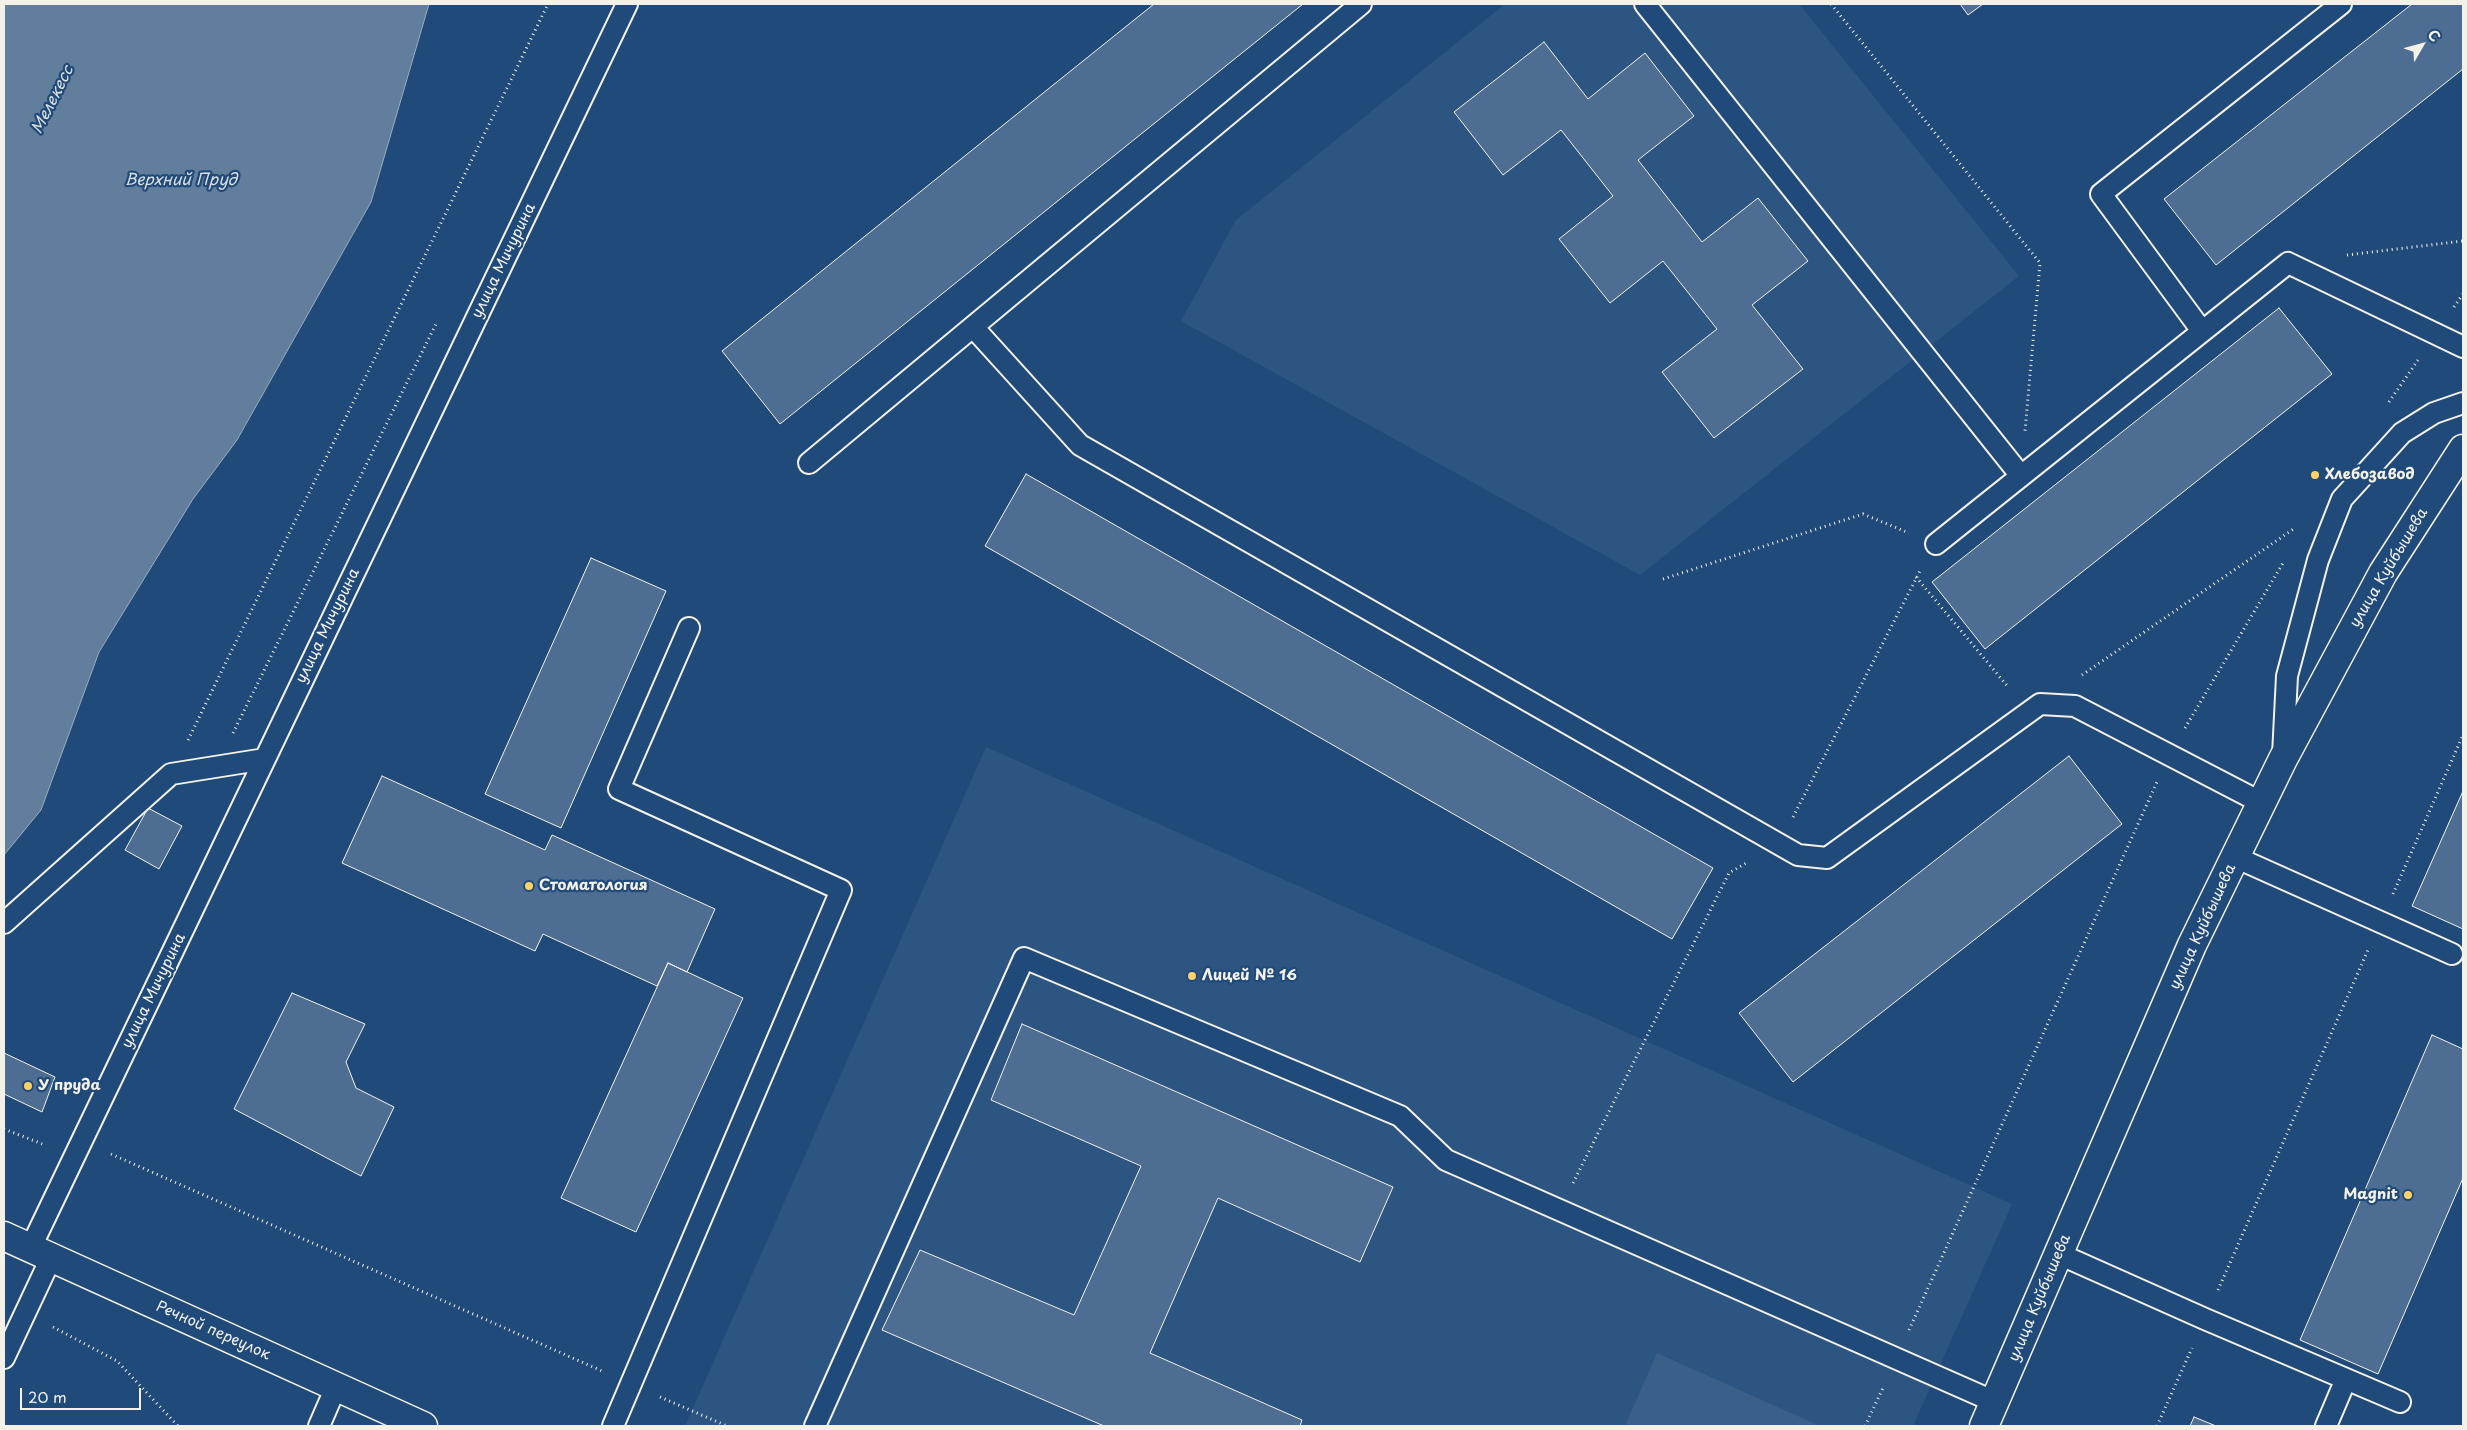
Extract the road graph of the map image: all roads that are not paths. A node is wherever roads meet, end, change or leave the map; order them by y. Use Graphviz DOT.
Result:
graph roads {
  1 [pos="627,4"];
  2 [pos="1361,4"];
  3 [pos="1645,4"];
  4 [pos="2341,4"];
  5 [pos="973,326"];
  6 [pos="2202,331"];
  7 [pos="2463,347"];
  8 [pos="2463,403"];
  9 [pos="2463,449"];
  10 [pos="809,463"];
  11 [pos="2021,476"];
  12 [pos="2455,478"];
  13 [pos="1936,544"];
  14 [pos="689,628"];
  15 [pos="2283,759"];
  16 [pos="265,760"];
  17 [pos="2262,803"];
  18 [pos="2235,857"];
  19 [pos="4,922"];
  20 [pos="2452,954"];
  21 [pos="4,1236"];
  22 [pos="41,1253"];
  23 [pos="2059,1254"];
  24 [pos="4,1358"];
  25 [pos="2346,1379"];
  26 [pos="336,1387"];
  27 [pos="2400,1402"];
  28 [pos="1990,1414"];
  29 [pos="319,1426"];
  30 [pos="423,1426"];
  31 [pos="614,1426"];
  32 [pos="816,1426"];
  33 [pos="2326,1426"];
  1 -- 16 [label="lane, улица Мичурина"];
  2 -- 5 [label="lane"];
  3 -- 11 [label="lane"];
  4 -- 6 [label="lane"];
  5 -- 10 [label="lane"];
  5 -- 17 [label="lane"];
  6 -- 7 [label="lane"];
  6 -- 11 [label="lane"];
  8 -- 15 [label="lane"];
  9 -- 12 [label="street, улица Куйбышева"];
  11 -- 13 [label="lane"];
  12 -- 15 [label="street, улица Куйбышева"];
  14 -- 31 [label="lane"];
  15 -- 17 [label="street, улица Куйбышева"];
  16 -- 19 [label="lane"];
  16 -- 22 [label="lane, улица Мичурина"];
  17 -- 18 [label="street, улица Куйбышева"];
  18 -- 20 [label="lane"];
  18 -- 23 [label="street, улица Куйбышева"];
  21 -- 22 [label="street, Речной переулок"];
  22 -- 24 [label="lane, улица Мичурина"];
  22 -- 26 [label="street, Речной переулок"];
  23 -- 25 [label="lane"];
  23 -- 28 [label="street, улица Куйбышева"];
  25 -- 27 [label="lane"];
  25 -- 33 [label="lane"];
  26 -- 29 [label="lane"];
  26 -- 30 [label="street, Речной переулок"];
  28 -- 32 [label="lane"];
}
